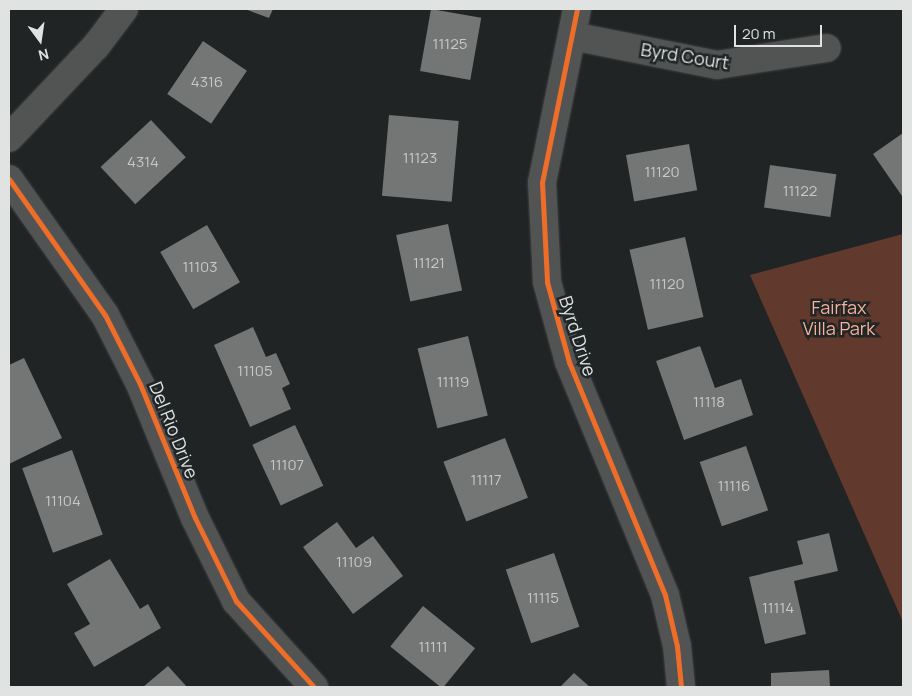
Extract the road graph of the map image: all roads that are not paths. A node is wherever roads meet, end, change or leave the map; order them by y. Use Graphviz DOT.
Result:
graph roads {
  1 [pos="124,9"];
  2 [pos="577,9"];
  3 [pos="572,36"];
  4 [pos="827,48"];
  5 [pos="9,138"];
  6 [pos="9,179"];
  7 [pos="314,687"];
  8 [pos="681,687"];
  1 -- 5 [label="street"];
  2 -- 3 [label="street, Byrd Drive"];
  3 -- 4 [label="street, Byrd Court"];
  3 -- 8 [label="street, Byrd Drive"];
  6 -- 7 [label="street, Del Rio Drive"];
}
